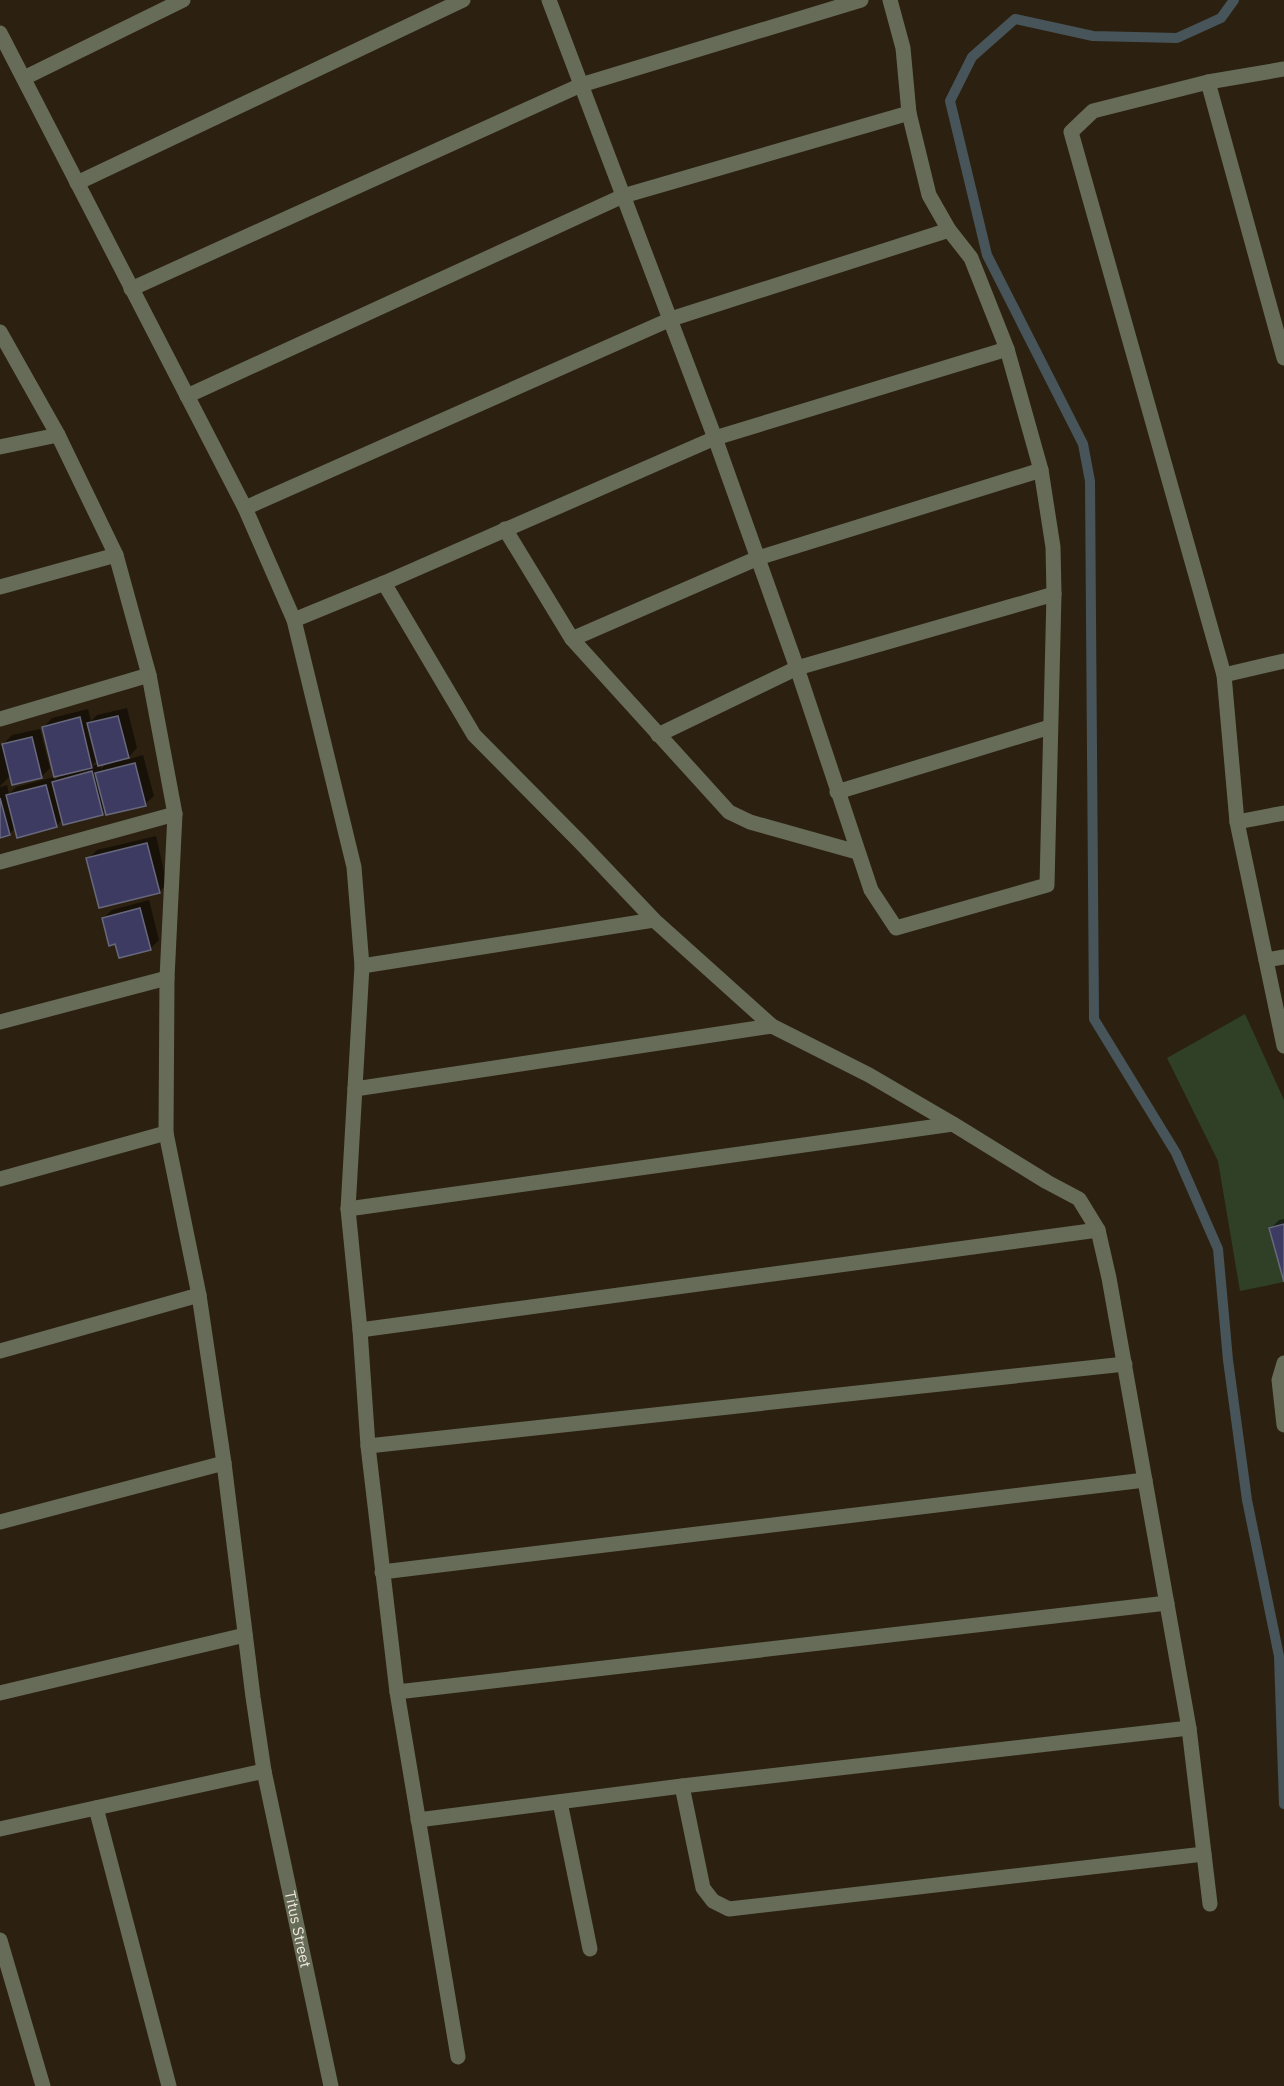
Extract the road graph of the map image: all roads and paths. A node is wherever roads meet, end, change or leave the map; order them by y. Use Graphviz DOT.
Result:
graph roads {
  1 [pos="183,0"];
  2 [pos="463,0"];
  3 [pos="549,0"];
  4 [pos="861,0"];
  5 [pos="890,0"];
  6 [pos="0,33"];
  7 [pos="1284,69"];
  8 [pos="24,78"];
  9 [pos="1208,82"];
  10 [pos="581,85"];
  11 [pos="909,113"];
  12 [pos="77,183"];
  13 [pos="623,196"];
  14 [pos="949,230"];
  15 [pos="131,289"];
  16 [pos="671,319"];
  17 [pos="0,332"];
  18 [pos="1007,349"];
  19 [pos="1284,358"];
  20 [pos="187,396"];
  21 [pos="58,435"];
  22 [pos="715,438"];
  23 [pos="0,447"];
  24 [pos="1041,470"];
  25 [pos="245,508"];
  26 [pos="505,530"];
  27 [pos="116,555"];
  28 [pos="758,558"];
  29 [pos="384,583"];
  30 [pos="0,587"];
  31 [pos="1054,594"];
  32 [pos="294,620"];
  33 [pos="572,639"];
  34 [pos="1284,661"];
  35 [pos="797,668"];
  36 [pos="149,675"];
  37 [pos="1224,675"];
  38 [pos="0,719"];
  39 [pos="1050,727"];
  40 [pos="658,735"];
  41 [pos="837,792"];
  42 [pos="1284,813"];
  43 [pos="175,814"];
  44 [pos="1237,822"];
  45 [pos="857,852"];
  46 [pos="0,862"];
  47 [pos="654,920"];
  48 [pos="1284,957"];
  49 [pos="1266,960"];
  50 [pos="362,966"];
  51 [pos="167,978"];
  52 [pos="0,1022"];
  53 [pos="772,1026"];
  54 [pos="1284,1046"];
  55 [pos="355,1089"];
  56 [pos="953,1124"];
  57 [pos="166,1133"];
  58 [pos="0,1179"];
  59 [pos="348,1209"];
  60 [pos="1098,1230"];
  61 [pos="200,1295"];
  62 [pos="360,1330"];
  63 [pos="0,1351"];
  64 [pos="1284,1363"];
  65 [pos="1125,1364"];
  66 [pos="1284,1425"];
  67 [pos="368,1446"];
  68 [pos="224,1463"];
  69 [pos="1145,1480"];
  70 [pos="0,1522"];
  71 [pos="382,1572"];
  72 [pos="1167,1603"];
  73 [pos="245,1635"];
  74 [pos="397,1692"];
  75 [pos="0,1693"];
  76 [pos="1189,1728"];
  77 [pos="264,1772"];
  78 [pos="682,1786"];
  79 [pos="560,1802"];
  80 [pos="96,1808"];
  81 [pos="418,1820"];
  82 [pos="0,1829"];
  83 [pos="1204,1854"];
  84 [pos="1210,1904"];
  85 [pos="0,1940"];
  86 [pos="590,1949"];
  87 [pos="458,2057"];
  88 [pos="43,2086"];
  89 [pos="169,2086"];
  90 [pos="331,2086"];
  1 -- 8 [label="street"];
  2 -- 12 [label="street"];
  3 -- 10 [label="street"];
  4 -- 10 [label="street"];
  5 -- 11 [label="street"];
  6 -- 8 [label="street"];
  7 -- 9 [label="street"];
  8 -- 12 [label="street"];
  9 -- 19 [label="street"];
  9 -- 37 [label="street"];
  10 -- 13 [label="street"];
  10 -- 15 [label="street"];
  11 -- 13 [label="street"];
  11 -- 14 [label="street"];
  12 -- 15 [label="street"];
  13 -- 16 [label="street"];
  13 -- 20 [label="street"];
  14 -- 16 [label="street"];
  14 -- 18 [label="street"];
  15 -- 20 [label="street"];
  16 -- 22 [label="street"];
  16 -- 25 [label="street"];
  17 -- 21 [label="street, Titus Street"];
  18 -- 22 [label="street"];
  18 -- 24 [label="street"];
  20 -- 25 [label="street"];
  21 -- 23 [label="street"];
  21 -- 27 [label="street, Titus Street"];
  22 -- 26 [label="street"];
  22 -- 28 [label="street"];
  24 -- 28 [label="street"];
  24 -- 31 [label="street"];
  25 -- 32 [label="street"];
  26 -- 29 [label="street"];
  26 -- 33 [label="street"];
  27 -- 30 [label="street"];
  27 -- 36 [label="street, Titus Street"];
  28 -- 33 [label="street"];
  28 -- 35 [label="street"];
  29 -- 32 [label="street"];
  29 -- 47 [label="street"];
  31 -- 35 [label="street"];
  31 -- 39 [label="street"];
  32 -- 50 [label="street"];
  33 -- 40 [label="street"];
  34 -- 37 [label="street"];
  35 -- 40 [label="street"];
  35 -- 41 [label="street"];
  36 -- 38 [label="street"];
  36 -- 43 [label="street, Titus Street"];
  37 -- 44 [label="street"];
  39 -- 41 [label="street"];
  39 -- 45 [label="street"];
  40 -- 45 [label="street"];
  41 -- 45 [label="street"];
  42 -- 44 [label="street"];
  43 -- 46 [label="street"];
  43 -- 51 [label="street, Titus Street"];
  44 -- 49 [label="street"];
  47 -- 50 [label="street"];
  47 -- 53 [label="street"];
  48 -- 49 [label="street"];
  49 -- 54 [label="street"];
  50 -- 55 [label="street"];
  51 -- 52 [label="street"];
  51 -- 57 [label="street, Titus Street"];
  53 -- 55 [label="street"];
  53 -- 56 [label="street"];
  55 -- 59 [label="street"];
  56 -- 59 [label="street"];
  56 -- 60 [label="street"];
  57 -- 58 [label="street"];
  57 -- 61 [label="street, Titus Street"];
  59 -- 62 [label="street"];
  60 -- 62 [label="street"];
  60 -- 65 [label="street"];
  61 -- 63 [label="street"];
  61 -- 68 [label="street, Titus Street"];
  62 -- 67 [label="street"];
  64 -- 66 [label="street"];
  65 -- 67 [label="street"];
  65 -- 69 [label="street"];
  67 -- 71 [label="street"];
  68 -- 70 [label="street"];
  68 -- 73 [label="street, Titus Street"];
  69 -- 71 [label="street"];
  69 -- 72 [label="street"];
  71 -- 74 [label="street"];
  72 -- 74 [label="street"];
  72 -- 76 [label="street"];
  73 -- 75 [label="street"];
  73 -- 77 [label="street, Titus Street"];
  74 -- 81 [label="street"];
  76 -- 78 [label="street"];
  76 -- 83 [label="street"];
  77 -- 80 [label="street"];
  77 -- 90 [label="street, Titus Street"];
  78 -- 79 [label="street"];
  78 -- 83 [label="street"];
  79 -- 81 [label="street"];
  79 -- 86 [label="street"];
  80 -- 82 [label="street"];
  80 -- 89 [label="street"];
  81 -- 87 [label="street"];
  83 -- 84 [label="street"];
  85 -- 88 [label="street"];
}
